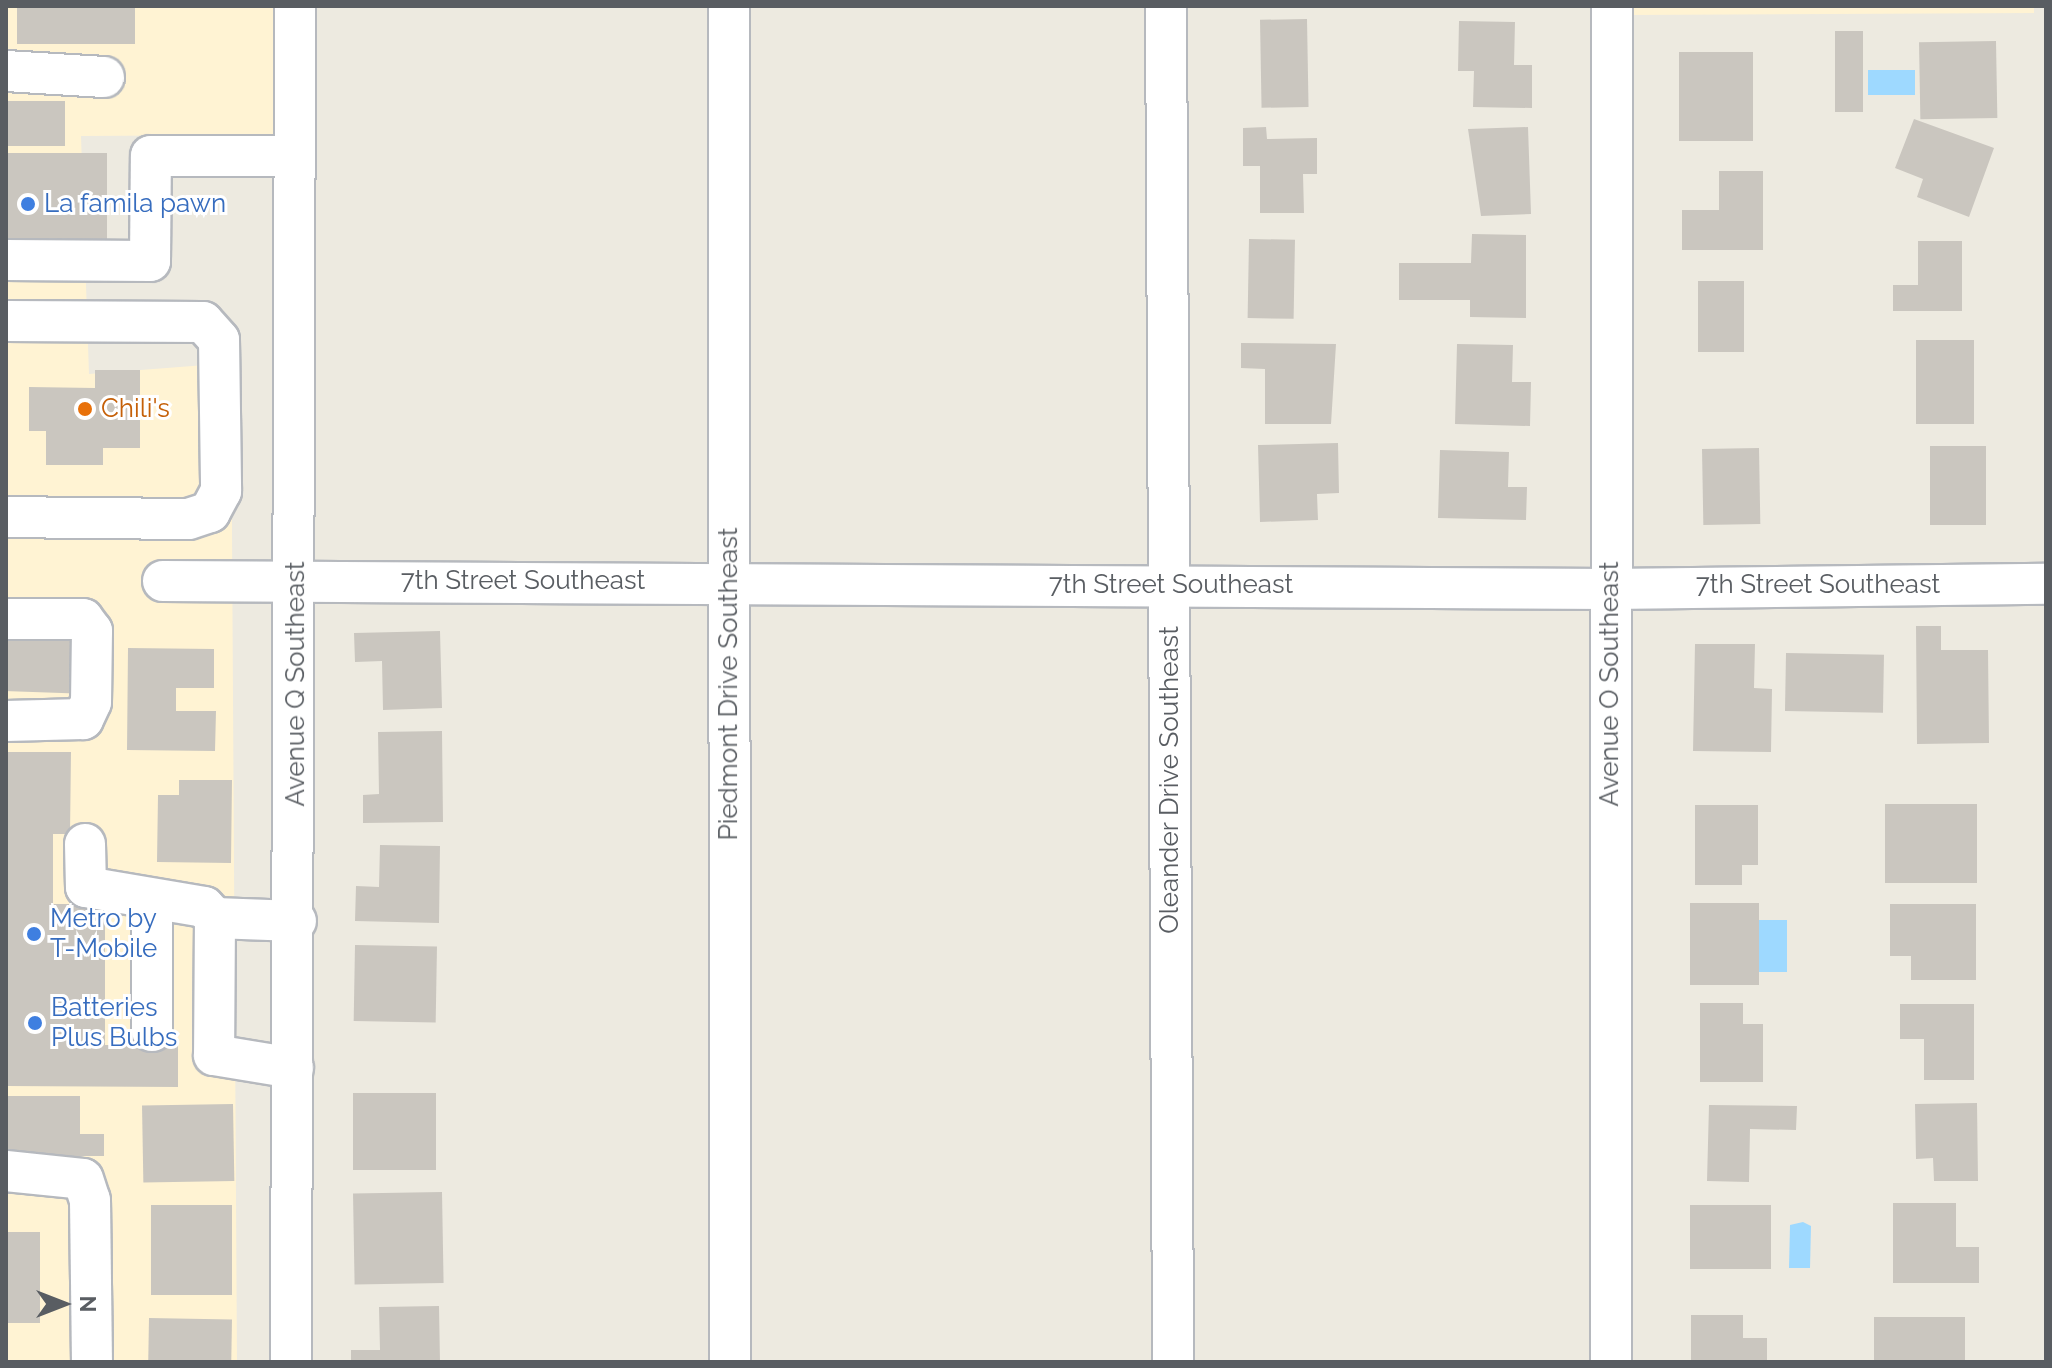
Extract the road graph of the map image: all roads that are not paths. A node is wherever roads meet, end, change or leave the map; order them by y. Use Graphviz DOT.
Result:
graph roads {
  1 [pos="295,6"];
  2 [pos="729,6"];
  3 [pos="1166,6"];
  4 [pos="1612,6"];
  5 [pos="6,71"];
  6 [pos="104,77"];
  7 [pos="295,156"];
  8 [pos="6,260"];
  9 [pos="6,321"];
  10 [pos="6,517"];
  11 [pos="295,580"];
  12 [pos="163,581"];
  13 [pos="729,583"];
  14 [pos="2046,584"];
  15 [pos="1169,586"];
  16 [pos="1609,589"];
  17 [pos="6,619"];
  18 [pos="6,721"];
  19 [pos="85,844"];
  20 [pos="152,901"];
  21 [pos="215,918"];
  22 [pos="296,921"];
  23 [pos="152,1031"];
  24 [pos="293,1068"];
  25 [pos="6,1171"];
  26 [pos="92,1362"];
  27 [pos="291,1362"];
  28 [pos="730,1362"];
  29 [pos="1173,1362"];
  30 [pos="1611,1362"];
  1 -- 7 [label="street, Avenue Q Southeast"];
  2 -- 13 [label="street, Piedmont Drive Southeast"];
  3 -- 15 [label="street, Oleander Drive Southeast"];
  4 -- 16 [label="street, Avenue O Southeast"];
  5 -- 6 [label="street"];
  7 -- 8 [label="street"];
  7 -- 11 [label="street, Avenue Q Southeast"];
  9 -- 10 [label="street"];
  11 -- 12 [label="street, 7th Street Southeast"];
  11 -- 13 [label="street, 7th Street Southeast"];
  11 -- 22 [label="street, Avenue Q Southeast"];
  13 -- 15 [label="street, 7th Street Southeast"];
  13 -- 28 [label="street, Piedmont Drive Southeast"];
  14 -- 16 [label="street, 7th Street Southeast"];
  15 -- 16 [label="street, 7th Street Southeast"];
  15 -- 29 [label="street, Oleander Drive Southeast"];
  16 -- 30 [label="street, Avenue O Southeast"];
  17 -- 18 [label="street"];
  19 -- 20 [label="street"];
  20 -- 21 [label="street"];
  20 -- 23 [label="street"];
  21 -- 22 [label="street"];
  21 -- 24 [label="street"];
  22 -- 24 [label="street, Avenue Q Southeast"];
  24 -- 27 [label="street, Avenue Q Southeast"];
  25 -- 26 [label="street"];
}
